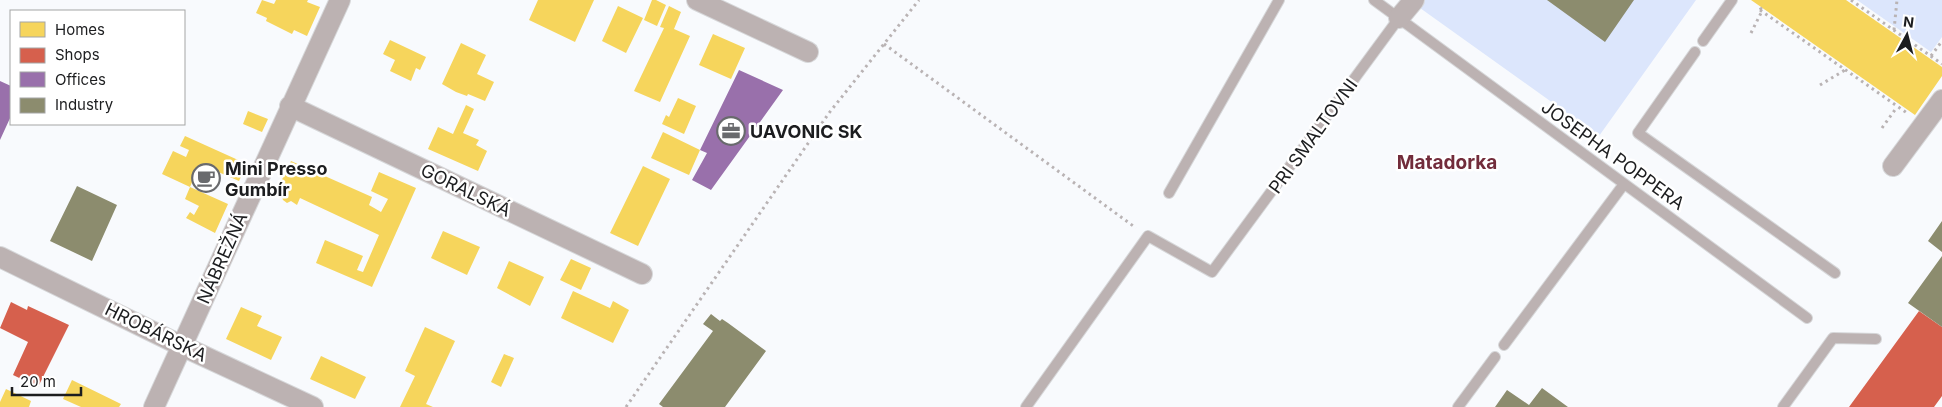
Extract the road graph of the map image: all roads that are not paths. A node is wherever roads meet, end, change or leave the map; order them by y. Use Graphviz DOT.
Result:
graph roads {
  1 [pos="340,0"];
  2 [pos="697,0"];
  3 [pos="1279,0"];
  4 [pos="1374,0"];
  5 [pos="1414,0"];
  6 [pos="1732,0"];
  7 [pos="1399,18"];
  8 [pos="1704,41"];
  9 [pos="808,52"];
  10 [pos="1695,52"];
  11 [pos="1942,100"];
  12 [pos="290,106"];
  13 [pos="1893,166"];
  14 [pos="1624,184"];
  15 [pos="1169,193"];
  16 [pos="0,257"];
  17 [pos="1835,273"];
  18 [pos="642,274"];
  19 [pos="1807,318"];
  20 [pos="1876,339"];
  21 [pos="1504,345"];
  22 [pos="182,346"];
  23 [pos="1495,357"];
  24 [pos="154,407"];
  25 [pos="313,407"];
  26 [pos="1026,407"];
  27 [pos="1458,407"];
  28 [pos="1783,407"];
  1 -- 12 [label="street, NÁBREŽNÁ"];
  2 -- 9 [label="street"];
  3 -- 15 [label="lane"];
  4 -- 7 [label="lane, JOSEPHA POPPERA"];
  5 -- 7 [label="street, PRI SMALTOVNI"];
  6 -- 8 [label="lane"];
  7 -- 14 [label="lane, JOSEPHA POPPERA"];
  7 -- 26 [label="lane, PRI SMALTOVNI"];
  10 -- 17 [label="lane"];
  11 -- 13 [label="street"];
  12 -- 18 [label="street, GORALSKÁ"];
  12 -- 22 [label="street, NÁBREŽNÁ"];
  14 -- 19 [label="lane, JOSEPHA POPPERA"];
  14 -- 21 [label="lane"];
  16 -- 22 [label="street, HROBÁRSKA"];
  20 -- 28 [label="lane"];
  22 -- 24 [label="street, NÁBREŽNÁ"];
  22 -- 25 [label="street, HROBÁRSKA"];
  23 -- 27 [label="lane"];
}
